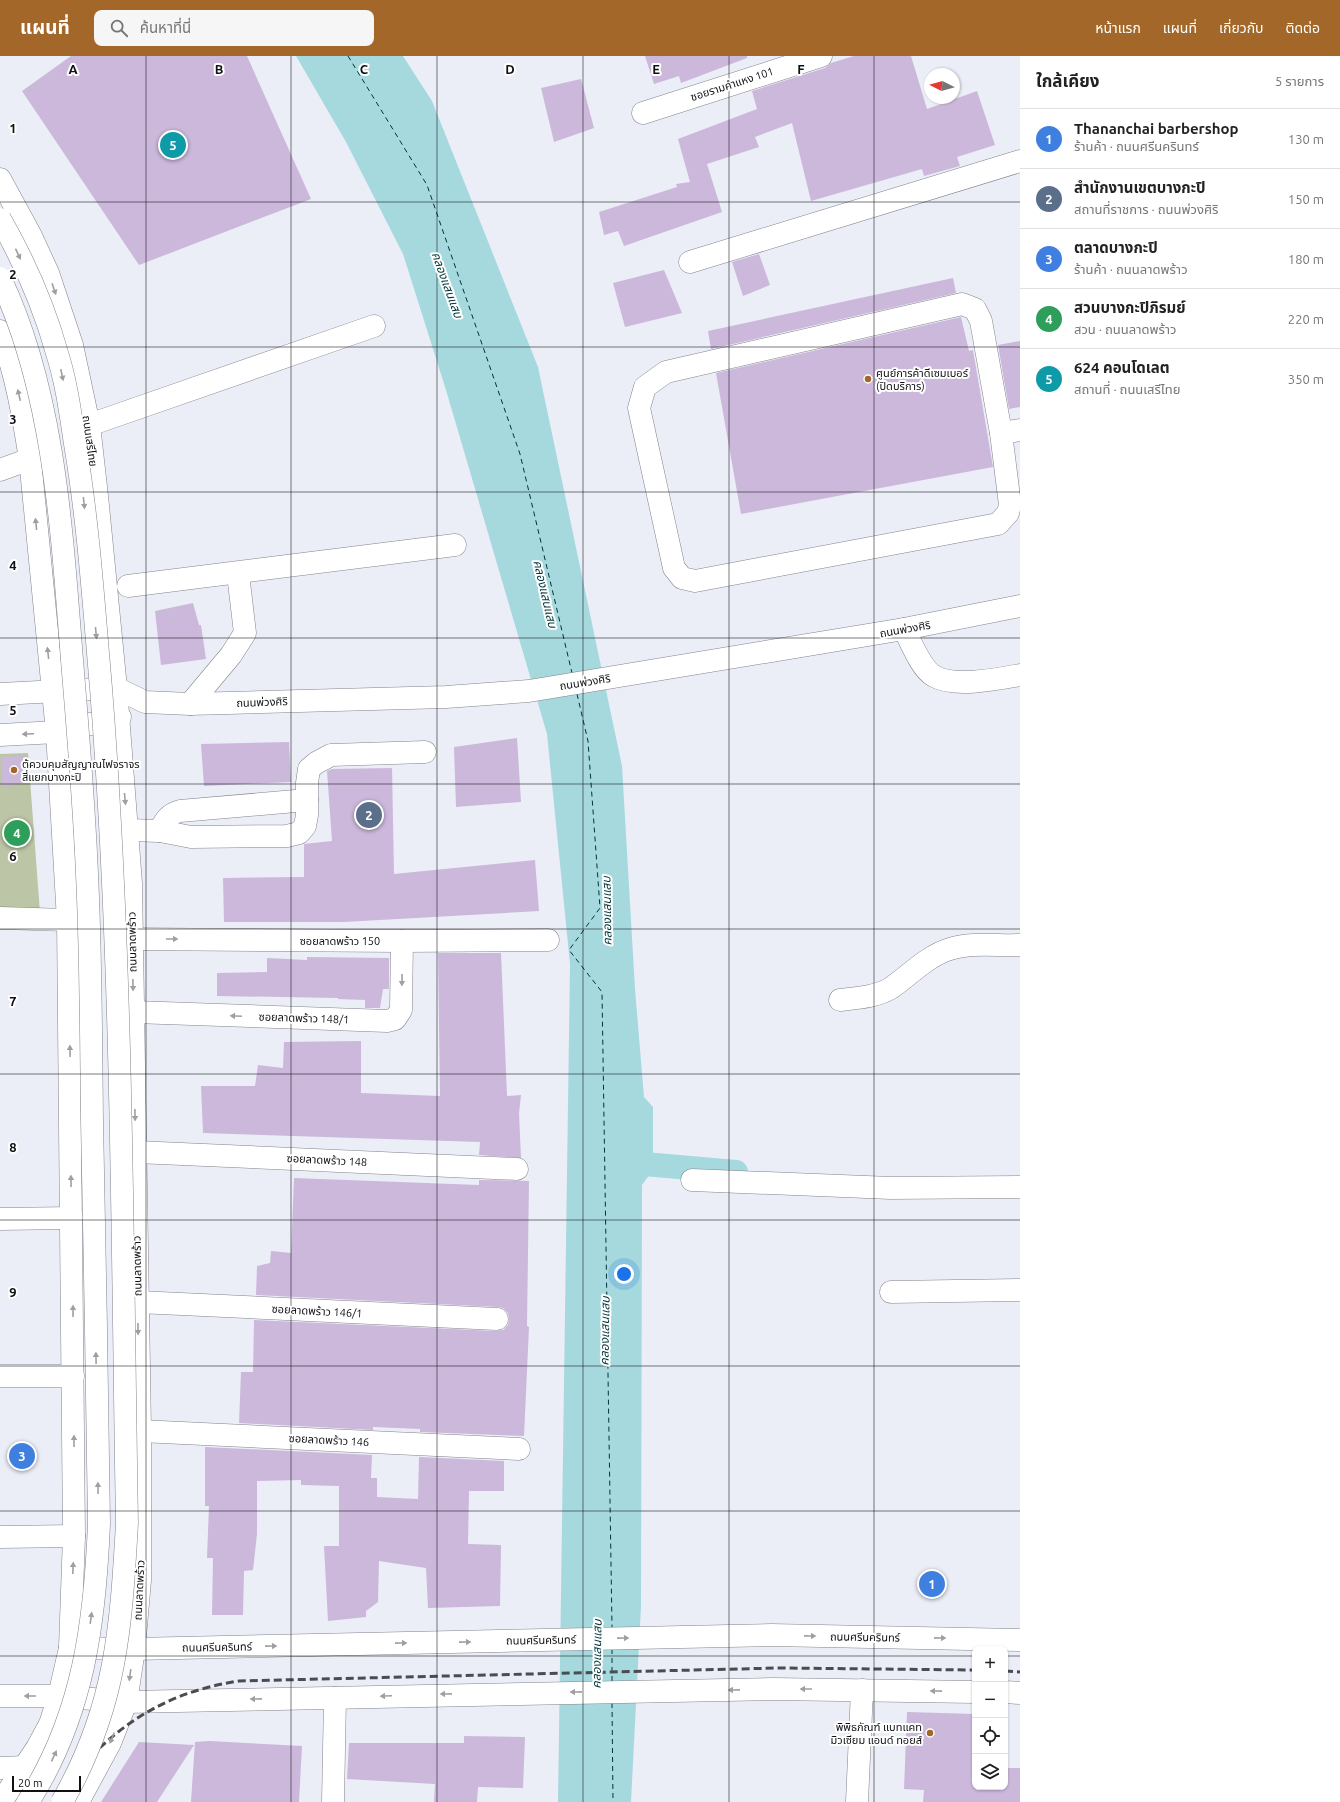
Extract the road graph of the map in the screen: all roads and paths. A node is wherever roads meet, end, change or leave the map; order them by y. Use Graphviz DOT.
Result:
graph roads {
  1 [pos="821,56"];
  2 [pos="643,113"];
  3 [pos="1020,161"];
  4 [pos="0,179"];
  5 [pos="0,219"];
  6 [pos="690,262"];
  7 [pos="0,278"];
  8 [pos="374,326"];
  9 [pos="0,331"];
  10 [pos="89,425"];
  11 [pos="1010,432"];
  12 [pos="30,459"];
  13 [pos="0,470"];
  14 [pos="455,545"];
  15 [pos="238,574"];
  16 [pos="128,586"];
  17 [pos="1020,606"];
  18 [pos="904,629"];
  19 [pos="1020,675"];
  20 [pos="116,688"];
  21 [pos="52,692"];
  22 [pos="0,694"];
  23 [pos="145,702"];
  24 [pos="190,704"];
  25 [pos="118,718"];
  26 [pos="57,732"];
  27 [pos="0,735"];
  28 [pos="425,752"];
  29 [pos="307,800"];
  30 [pos="128,830"];
  31 [pos="160,830"];
  32 [pos="0,918"];
  33 [pos="68,920"];
  34 [pos="133,939"];
  35 [pos="548,940"];
  36 [pos="402,941"];
  37 [pos="1020,945"];
  38 [pos="840,1000"];
  39 [pos="134,1012"];
  40 [pos="136,1152"];
  41 [pos="517,1169"];
  42 [pos="692,1180"];
  43 [pos="1020,1187"];
  44 [pos="72,1218"];
  45 [pos="0,1219"];
  46 [pos="1020,1290"];
  47 [pos="891,1292"];
  48 [pos="138,1302"];
  49 [pos="497,1319"];
  50 [pos="0,1376"];
  51 [pos="73,1376"];
  52 [pos="140,1431"];
  53 [pos="519,1449"];
  54 [pos="74,1536"];
  55 [pos="0,1537"];
  56 [pos="1020,1640"];
  57 [pos="70,1648"];
  58 [pos="134,1649"];
  59 [pos="862,1690"];
  60 [pos="972,1692"];
  61 [pos="1008,1692"];
  62 [pos="1020,1693"];
  63 [pos="0,1696"];
  64 [pos="59,1696"];
  65 [pos="335,1698"];
  66 [pos="126,1702"];
  67 [pos="25,1767"];
  68 [pos="0,1768"];
  69 [pos="1,1802"];
  70 [pos="28,1802"];
  71 [pos="62,1802"];
  72 [pos="78,1802"];
  73 [pos="332,1802"];
  74 [pos="857,1802"];
  1 -- 2 [label="main road, ซอยรามคำแหง 101"];
  3 -- 6 [label="main road"];
  4 -- 10 [label="main road, ถนนเสรีไทย, one-way"];
  5 -- 71 [label="main road, one-way, bridge"];
  70 -- 7 [label="main road, one-way, bridge"];
  8 -- 10 [label="main road"];
  12 -- 9 [label="main road, one-way"];
  10 -- 20 [label="main road, ถนนเสรีไทย"];
  11 -- 11 [label="main road"];
  12 -- 13 [label="main road"];
  21 -- 12 [label="main road, one-way"];
  14 -- 15 [label="main road"];
  15 -- 16 [label="main road"];
  15 -- 24 [label="main road"];
  17 -- 18 [label="main road, ถนนพ่วงศิริ"];
  18 -- 19 [label="main road"];
  18 -- 24 [label="main road, ถนนพ่วงศิริ"];
  20 -- 21 [label="main road, ถนนพ่วงศิริ"];
  20 -- 23 [label="main road, ถนนพ่วงศิริ"];
  20 -- 25 [label="main road, ถนนเสรีไทย"];
  21 -- 22 [label="main road, ถนนพ่วงศิริ"];
  21 -- 26 [label="main road"];
  23 -- 24 [label="main road, ถนนพ่วงศิริ"];
  23 -- 25 [label="main road"];
  25 -- 26 [label="main road"];
  25 -- 30 [label="main road, ถนนลาดพร้าว, one-way"];
  26 -- 27 [label="main road, one-way"];
  26 -- 33 [label="main road"];
  28 -- 29 [label="main road"];
  29 -- 31 [label="main road"];
  29 -- 31 [label="main road"];
  30 -- 31 [label="main road"];
  30 -- 34 [label="main road, ถนนลาดพร้าว"];
  32 -- 33 [label="main road"];
  44 -- 33 [label="main road, one-way"];
  34 -- 36 [label="main road, ซอยลาดพร้าว 150, one-way"];
  34 -- 39 [label="main road, ถนนลาดพร้าว, one-way"];
  35 -- 36 [label="main road, ซอยลาดพร้าว 150"];
  36 -- 39 [label="main road, ซอยลาดพร้าว 148/1, one-way"];
  37 -- 38 [label="main road"];
  39 -- 40 [label="main road, ถนนลาดพร้าว, one-way"];
  40 -- 41 [label="main road, ซอยลาดพร้าว 148"];
  40 -- 48 [label="main road, ถนนลาดพร้าว"];
  42 -- 43 [label="main road"];
  44 -- 45 [label="main road"];
  51 -- 44 [label="main road, one-way"];
  46 -- 47 [label="main road"];
  48 -- 49 [label="main road, ซอยลาดพร้าว 146/1"];
  48 -- 52 [label="main road, ถนนลาดพร้าว, one-way"];
  50 -- 51 [label="main road"];
  54 -- 51 [label="main road, one-way"];
  52 -- 53 [label="main road, ซอยลาดพร้าว 146"];
  52 -- 58 [label="main road, ถนนลาดพร้าว"];
  54 -- 55 [label="main road"];
  57 -- 54 [label="main road, one-way"];
  58 -- 56 [label="main road, ถนนศรีนครินทร์, one-way"];
  57 -- 58 [label="main road, ถนนศรีนครินทร์"];
  57 -- 64 [label="main road"];
  58 -- 66 [label="main road, ถนนลาดพร้าว, one-way"];
  60 -- 59 [label="main road, one-way"];
  59 -- 65 [label="main road, one-way"];
  59 -- 74 [label="main road"];
  61 -- 62 [label="main road"];
  64 -- 63 [label="main road, one-way"];
  64 -- 66 [label="main road"];
  64 -- 67 [label="main road"];
  65 -- 66 [label="main road, one-way"];
  65 -- 73 [label="main road"];
  66 -- 72 [label="main road, ถนนลาดพร้าว, one-way"];
  67 -- 68 [label="main road"];
  67 -- 69 [label="main road"];
}
